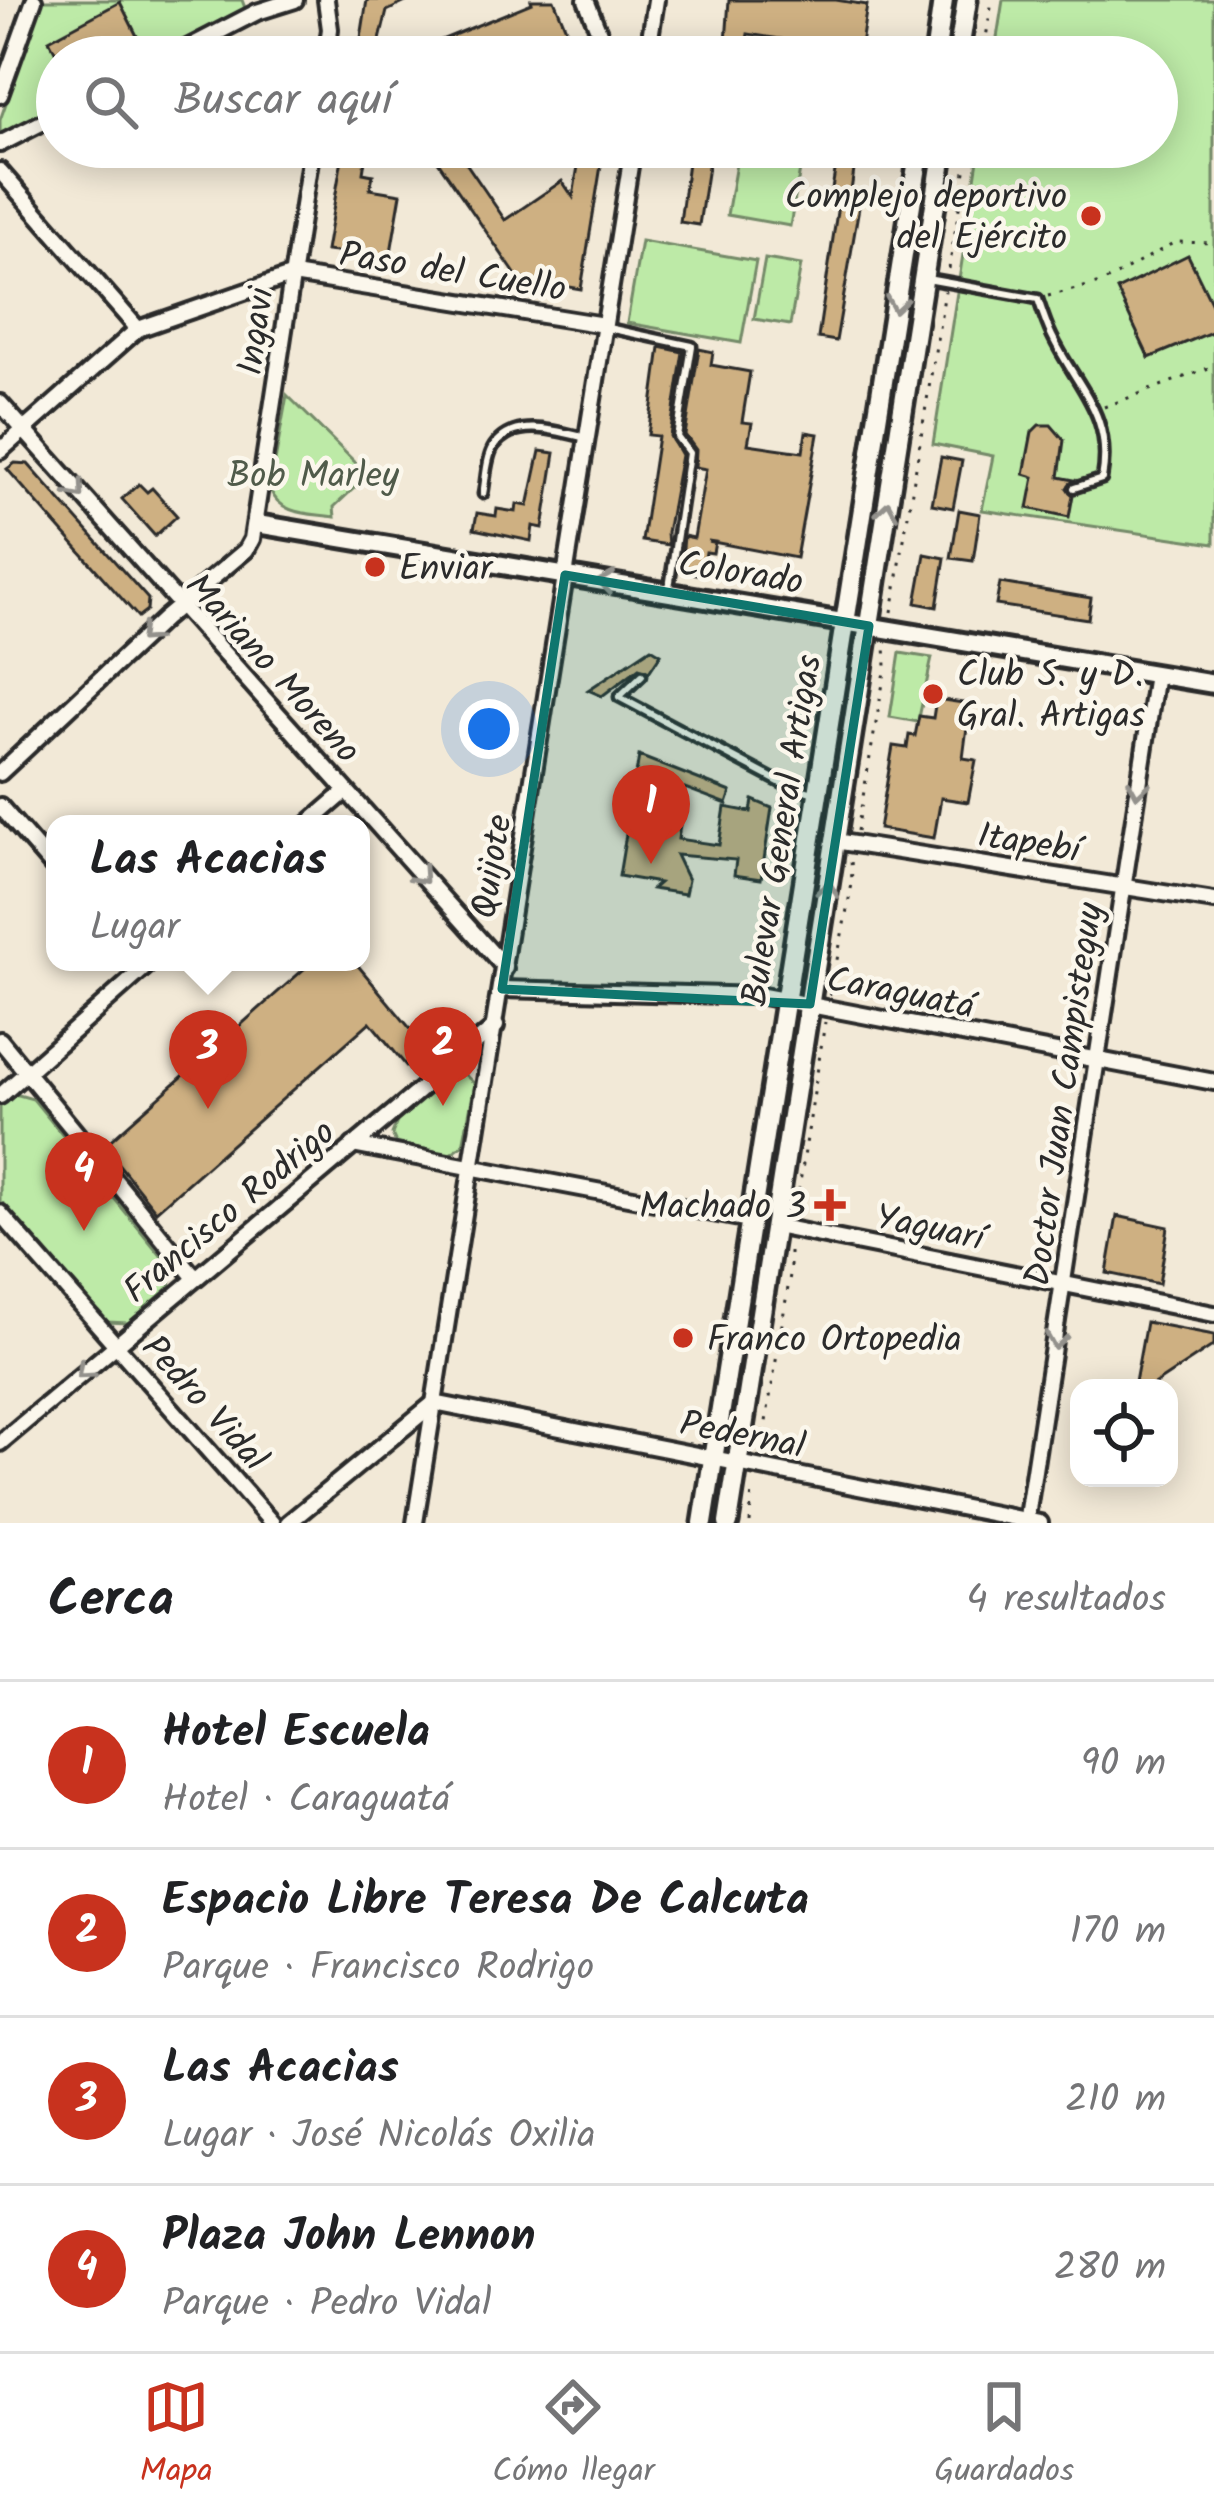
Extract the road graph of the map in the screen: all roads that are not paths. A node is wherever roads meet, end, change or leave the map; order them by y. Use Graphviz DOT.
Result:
graph roads {
  1 [pos="34,0"];
  2 [pos="291,0"];
  3 [pos="326,0"];
  4 [pos="586,0"];
  5 [pos="656,0"];
  6 [pos="944,0"];
  7 [pos="968,0"];
  8 [pos="211,36"];
  9 [pos="329,36"];
  10 [pos="601,36"];
  11 [pos="650,36"];
  12 [pos="938,36"];
  13 [pos="962,36"];
  14 [pos="0,95"];
  15 [pos="36,126"];
  16 [pos="0,144"];
  17 [pos="309,168"];
  18 [pos="630,168"];
  19 [pos="917,168"];
  20 [pos="941,168"];
  21 [pos="0,171"];
  22 [pos="293,275"];
  23 [pos="923,278"];
  24 [pos="604,325"];
  25 [pos="138,329"];
  26 [pos="0,403"];
  27 [pos="23,430"];
  28 [pos="586,438"];
  29 [pos="0,451"];
  30 [pos="1074,488"];
  31 [pos="483,494"];
  32 [pos="257,524"];
  33 [pos="565,575"];
  34 [pos="669,592"];
  35 [pos="178,606"];
  36 [pos="846,622"];
  37 [pos="869,626"];
  38 [pos="1156,674"];
  39 [pos="642,675"];
  40 [pos="1214,683"];
  41 [pos="0,773"];
  42 [pos="345,791"];
  43 [pos="817,794"];
  44 [pos="0,806"];
  45 [pos="318,815"];
  46 [pos="367,815"];
  47 [pos="370,819"];
  48 [pos="835,841"];
  49 [pos="46,859"];
  50 [pos="1123,886"];
  51 [pos="1214,902"];
  52 [pos="505,968"];
  53 [pos="136,971"];
  54 [pos="502,989"];
  55 [pos="787,1000"];
  56 [pos="810,1004"];
  57 [pos="496,1026"];
  58 [pos="0,1040"];
  59 [pos="1099,1059"];
  60 [pos="27,1072"];
  61 [pos="1214,1082"];
  62 [pos="0,1096"];
  63 [pos="352,1145"];
  64 [pos="472,1170"];
  65 [pos="0,1213"];
  66 [pos="750,1220"];
  67 [pos="775,1226"];
  68 [pos="195,1278"];
  69 [pos="1065,1285"];
  70 [pos="1214,1314"];
  71 [pos="114,1345"];
  72 [pos="434,1403"];
  73 [pos="0,1443"];
  74 [pos="713,1458"];
  75 [pos="737,1463"];
  76 [pos="1031,1522"];
  77 [pos="272,1523"];
  78 [pos="288,1523"];
  79 [pos="415,1523"];
  80 [pos="703,1523"];
  81 [pos="728,1523"];
  1 -- 14 [label="street"];
  2 -- 8 [label="street"];
  3 -- 9 [label="street"];
  4 -- 10 [label="street"];
  5 -- 11 [label="street"];
  6 -- 12 [label="main road"];
  7 -- 13 [label="main road"];
  15 -- 16 [label="street"];
  17 -- 22 [label="street, Ingavi"];
  18 -- 24 [label="street, Quijote"];
  19 -- 36 [label="main road, Bulevar General Artigas, one-way"];
  20 -- 23 [label="main road, Bulevar General Artigas"];
  21 -- 25 [label="street"];
  22 -- 24 [label="street, Paso del Cuello"];
  22 -- 25 [label="street"];
  22 -- 32 [label="street, Ingavi"];
  23 -- 30 [label="lane"];
  37 -- 23 [label="main road, Bulevar General Artigas, one-way"];
  24 -- 28 [label="street, Quijote"];
  24 -- 34 [label="lane"];
  25 -- 27 [label="street"];
  26 -- 27 [label="street, Mariano Moreno"];
  27 -- 29 [label="street"];
  27 -- 35 [label="street, Mariano Moreno, one-way"];
  28 -- 31 [label="lane"];
  28 -- 33 [label="street, Quijote"];
  32 -- 33 [label="street, Colorado"];
  32 -- 35 [label="street"];
  34 -- 33 [label="street, Colorado, one-way"];
  33 -- 52 [label="street, Quijote"];
  34 -- 36 [label="street, Colorado"];
  35 -- 41 [label="street, one-way"];
  35 -- 42 [label="street, Mariano Moreno"];
  36 -- 37 [label="street, Colorado"];
  36 -- 43 [label="main road, Bulevar General Artigas"];
  37 -- 38 [label="street, Colorado"];
  37 -- 48 [label="main road, Bulevar General Artigas"];
  38 -- 40 [label="street, Colorado"];
  38 -- 50 [label="street, Doctor Juan Campisteguy, one-way"];
  39 -- 43 [label="lane"];
  42 -- 45 [label="street"];
  42 -- 46 [label="street, Mariano Moreno, one-way"];
  43 -- 55 [label="main road, Bulevar General Artigas"];
  44 -- 49 [label="street"];
  47 -- 52 [label="street, Mariano Moreno, one-way"];
  48 -- 50 [label="street, Itapebí"];
  56 -- 48 [label="main road, Bulevar General Artigas, one-way"];
  50 -- 51 [label="street, Itapebí"];
  50 -- 59 [label="street, Doctor Juan Campisteguy"];
  52 -- 54 [label="street, Quijote"];
  53 -- 60 [label="street"];
  54 -- 55 [label="street, Caraguatá"];
  54 -- 57 [label="street, Quijote"];
  55 -- 56 [label="street, Caraguatá"];
  55 -- 66 [label="main road, Bulevar General Artigas"];
  56 -- 59 [label="street, Caraguatá"];
  56 -- 67 [label="main road, Bulevar General Artigas"];
  57 -- 63 [label="street, Francisco Rodrigo"];
  57 -- 64 [label="street, Quijote"];
  58 -- 60 [label="street"];
  59 -- 61 [label="street, Caraguatá"];
  59 -- 69 [label="street, Doctor Juan Campisteguy"];
  60 -- 62 [label="street"];
  60 -- 68 [label="street"];
  63 -- 64 [label="street"];
  63 -- 68 [label="street, Francisco Rodrigo"];
  64 -- 66 [label="street"];
  64 -- 72 [label="street, Quijote"];
  65 -- 71 [label="street, Pedro Vidal"];
  66 -- 74 [label="main road, Bulevar General Artigas"];
  67 -- 69 [label="street, Yaguarí"];
  67 -- 75 [label="main road, Bulevar General Artigas"];
  68 -- 71 [label="street, Francisco Rodrigo"];
  69 -- 70 [label="street, Yaguarí"];
  69 -- 76 [label="street, Doctor Juan Campisteguy, one-way"];
  71 -- 73 [label="street, Francisco Rodrigo, one-way"];
  71 -- 77 [label="street, Pedro Vidal"];
  72 -- 74 [label="street, Pedernal"];
  72 -- 78 [label="street"];
  72 -- 79 [label="street, Quijote"];
  74 -- 75 [label="street, Pedernal"];
  74 -- 80 [label="main road, Bulevar General Artigas"];
  75 -- 76 [label="street, Pedernal"];
  75 -- 81 [label="main road, Bulevar General Artigas"];
}
